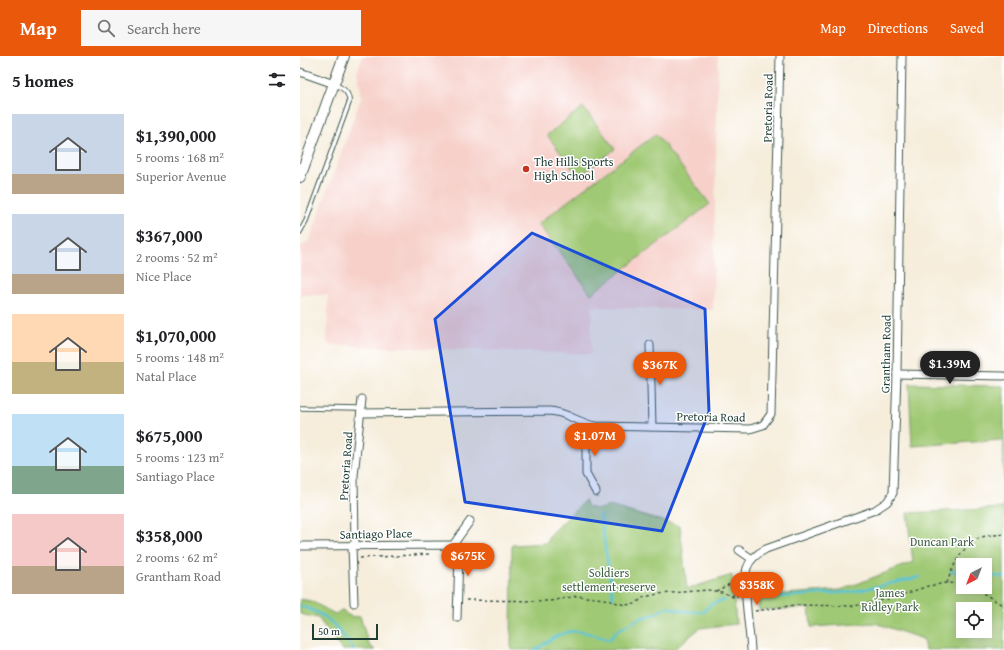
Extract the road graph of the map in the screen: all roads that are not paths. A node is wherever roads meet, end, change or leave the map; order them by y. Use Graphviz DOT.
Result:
graph roads {
  1 [pos="344,56"];
  2 [pos="780,56"];
  3 [pos="902,56"];
  4 [pos="300,72"];
  5 [pos="334,84"];
  6 [pos="300,177"];
  7 [pos="300,232"];
  8 [pos="650,345"];
  9 [pos="897,374"];
  10 [pos="1004,376"];
  11 [pos="362,398"];
  12 [pos="300,408"];
  13 [pos="361,411"];
  14 [pos="586,425"];
  15 [pos="652,427"];
  16 [pos="596,492"];
  17 [pos="470,521"];
  18 [pos="453,545"];
  19 [pos="300,546"];
  20 [pos="354,546"];
  21 [pos="739,550"];
  22 [pos="752,559"];
  23 [pos="354,603"];
  24 [pos="457,618"];
  25 [pos="751,650"];
  1 -- 5 [label="main road"];
  2 -- 15 [label="street, Pretoria Road"];
  3 -- 9 [label="street, Grantham Road"];
  4 -- 5 [label="street"];
  5 -- 6 [label="main road"];
  5 -- 7 [label="lane"];
  8 -- 15 [label="street"];
  9 -- 10 [label="street"];
  9 -- 22 [label="street, Grantham Road"];
  11 -- 13 [label="street, Pretoria Road"];
  12 -- 13 [label="lane"];
  13 -- 14 [label="street, Pretoria Road"];
  13 -- 20 [label="street, Pretoria Road"];
  14 -- 15 [label="street, Pretoria Road"];
  14 -- 16 [label="street"];
  17 -- 18 [label="street"];
  18 -- 20 [label="street, Santiago Place"];
  18 -- 24 [label="street"];
  19 -- 20 [label="street, Santiago Place"];
  20 -- 23 [label="street, Pretoria Road"];
  21 -- 22 [label="street"];
  22 -- 25 [label="street"];
}
